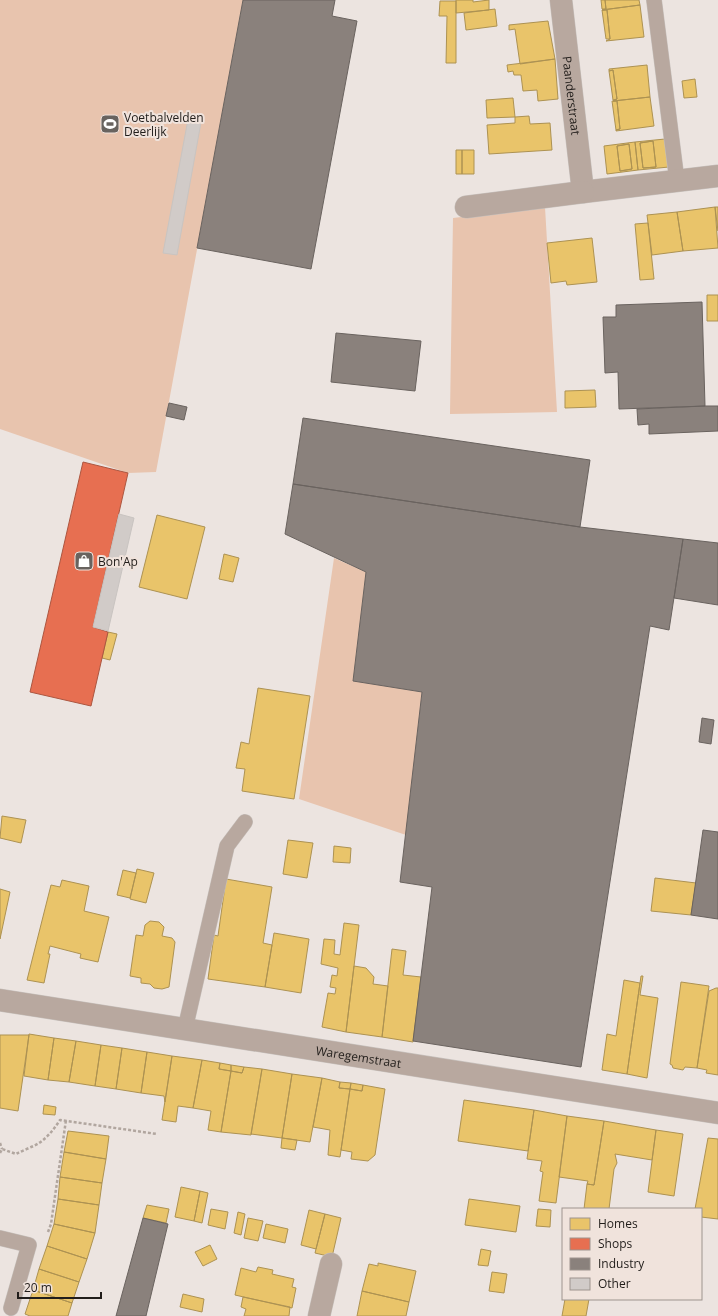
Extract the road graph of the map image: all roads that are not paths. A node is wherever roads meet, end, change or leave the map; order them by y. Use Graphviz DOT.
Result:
graph roads {
  1 [pos="561,0"];
  2 [pos="654,0"];
  3 [pos="718,176"];
  4 [pos="677,181"];
  5 [pos="583,192"];
  6 [pos="466,207"];
  7 [pos="245,822"];
  8 [pos="0,1000"];
  9 [pos="185,1029"];
  10 [pos="718,1113"];
  11 [pos="0,1238"];
  12 [pos="331,1264"];
  13 [pos="11,1308"];
  14 [pos="319,1316"];
  1 -- 5 [label="street, Paanderstraat"];
  2 -- 4 [label="lane"];
  3 -- 4 [label="street"];
  4 -- 5 [label="street"];
  5 -- 6 [label="street"];
  7 -- 9 [label="lane"];
  8 -- 9 [label="street, Waregemstraat"];
  9 -- 10 [label="street, Waregemstraat"];
  11 -- 13 [label="lane"];
  12 -- 14 [label="street"];
}
